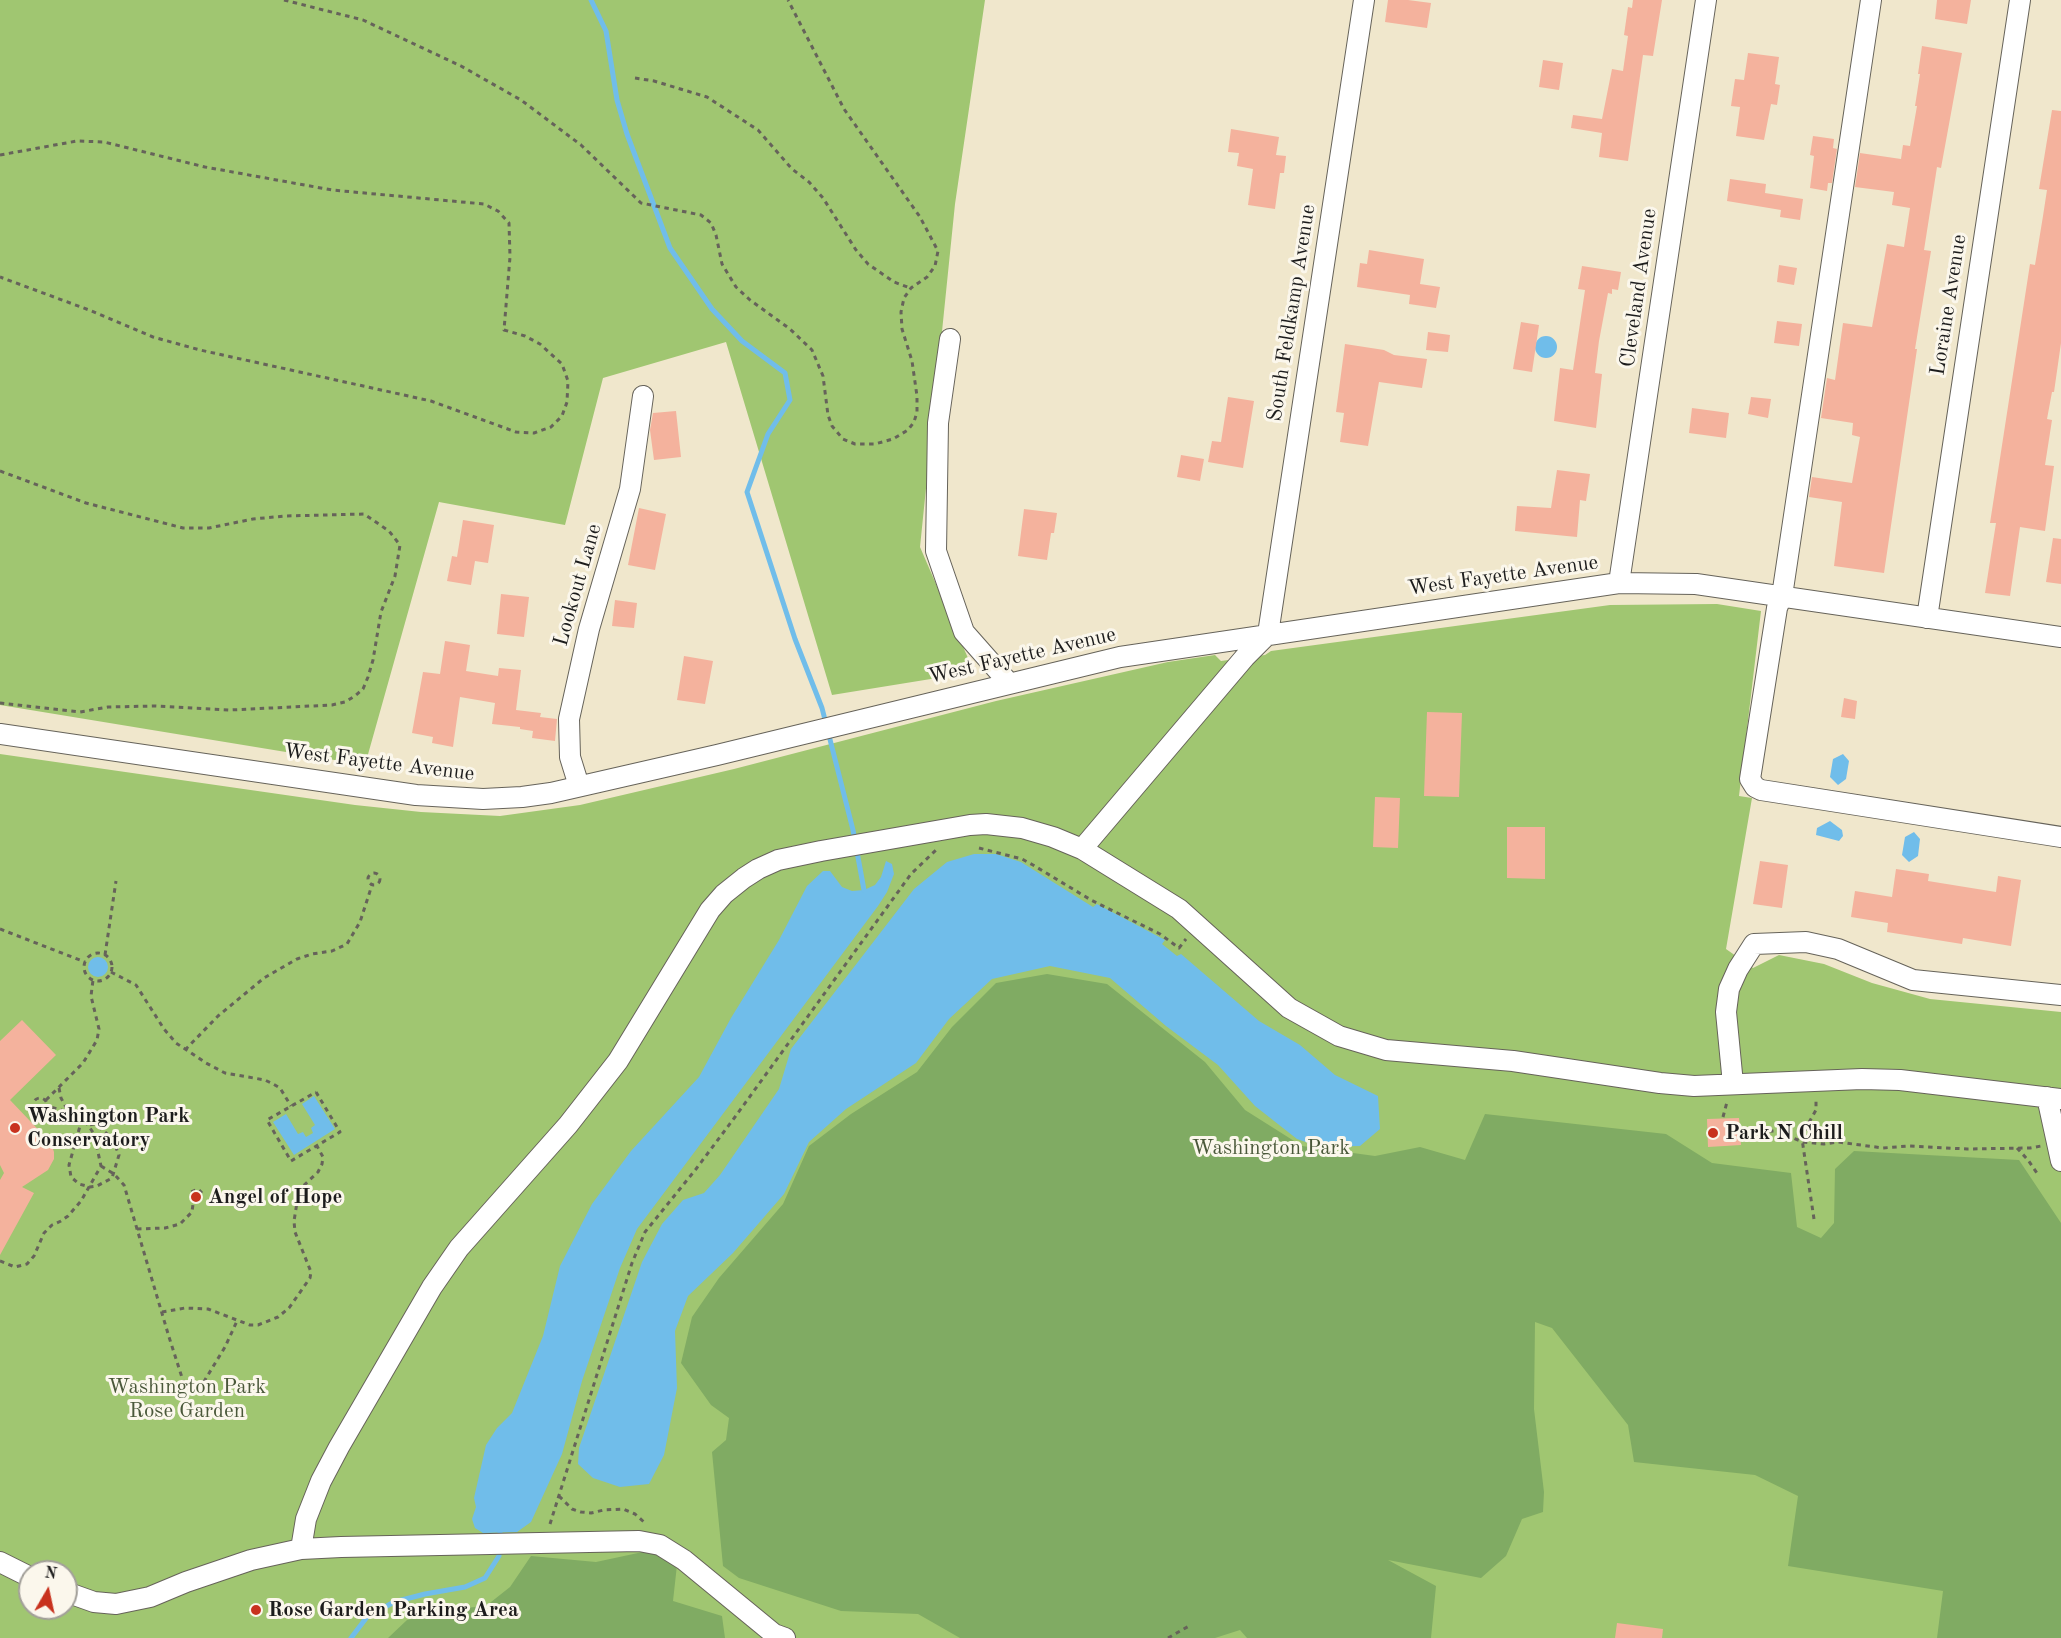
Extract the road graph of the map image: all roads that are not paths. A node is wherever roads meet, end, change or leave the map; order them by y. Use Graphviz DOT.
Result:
graph roads {
  1 [pos="1364,0"];
  2 [pos="1706,0"];
  3 [pos="1871,0"];
  4 [pos="2020,0"];
  5 [pos="950,339"];
  6 [pos="643,396"];
  7 [pos="1618,583"];
  8 [pos="1782,596"];
  9 [pos="1927,618"];
  10 [pos="1268,634"];
  11 [pos="2061,638"];
  12 [pos="1009,683"];
  13 [pos="0,734"];
  14 [pos="579,786"];
  15 [pos="2061,837"];
  16 [pos="1082,849"];
  17 [pos="2061,994"];
  18 [pos="1730,1089"];
  19 [pos="2054,1098"];
  20 [pos="2061,1161"];
  21 [pos="301,1549"];
  22 [pos="0,1562"];
  23 [pos="18,1571"];
  24 [pos="78,1596"];
  25 [pos="785,1638"];
  1 -- 10 [label="street, South Feldkamp Avenue"];
  2 -- 7 [label="street, Cleveland Avenue"];
  3 -- 8 [label="street"];
  4 -- 9 [label="street, Loraine Avenue"];
  5 -- 12 [label="street"];
  6 -- 14 [label="street, Lookout Lane"];
  7 -- 8 [label="street, West Fayette Avenue"];
  7 -- 10 [label="street, West Fayette Avenue"];
  8 -- 9 [label="street, West Fayette Avenue"];
  8 -- 15 [label="street"];
  9 -- 11 [label="street, West Fayette Avenue"];
  10 -- 12 [label="street, West Fayette Avenue"];
  10 -- 16 [label="street"];
  12 -- 14 [label="street, West Fayette Avenue"];
  13 -- 14 [label="street, West Fayette Avenue"];
  16 -- 18 [label="street"];
  16 -- 21 [label="street"];
  17 -- 18 [label="street"];
  18 -- 19 [label="street"];
  19 -- 20 [label="street"];
  21 -- 24 [label="street"];
  21 -- 25 [label="street"];
  22 -- 23 [label="street"];
}
